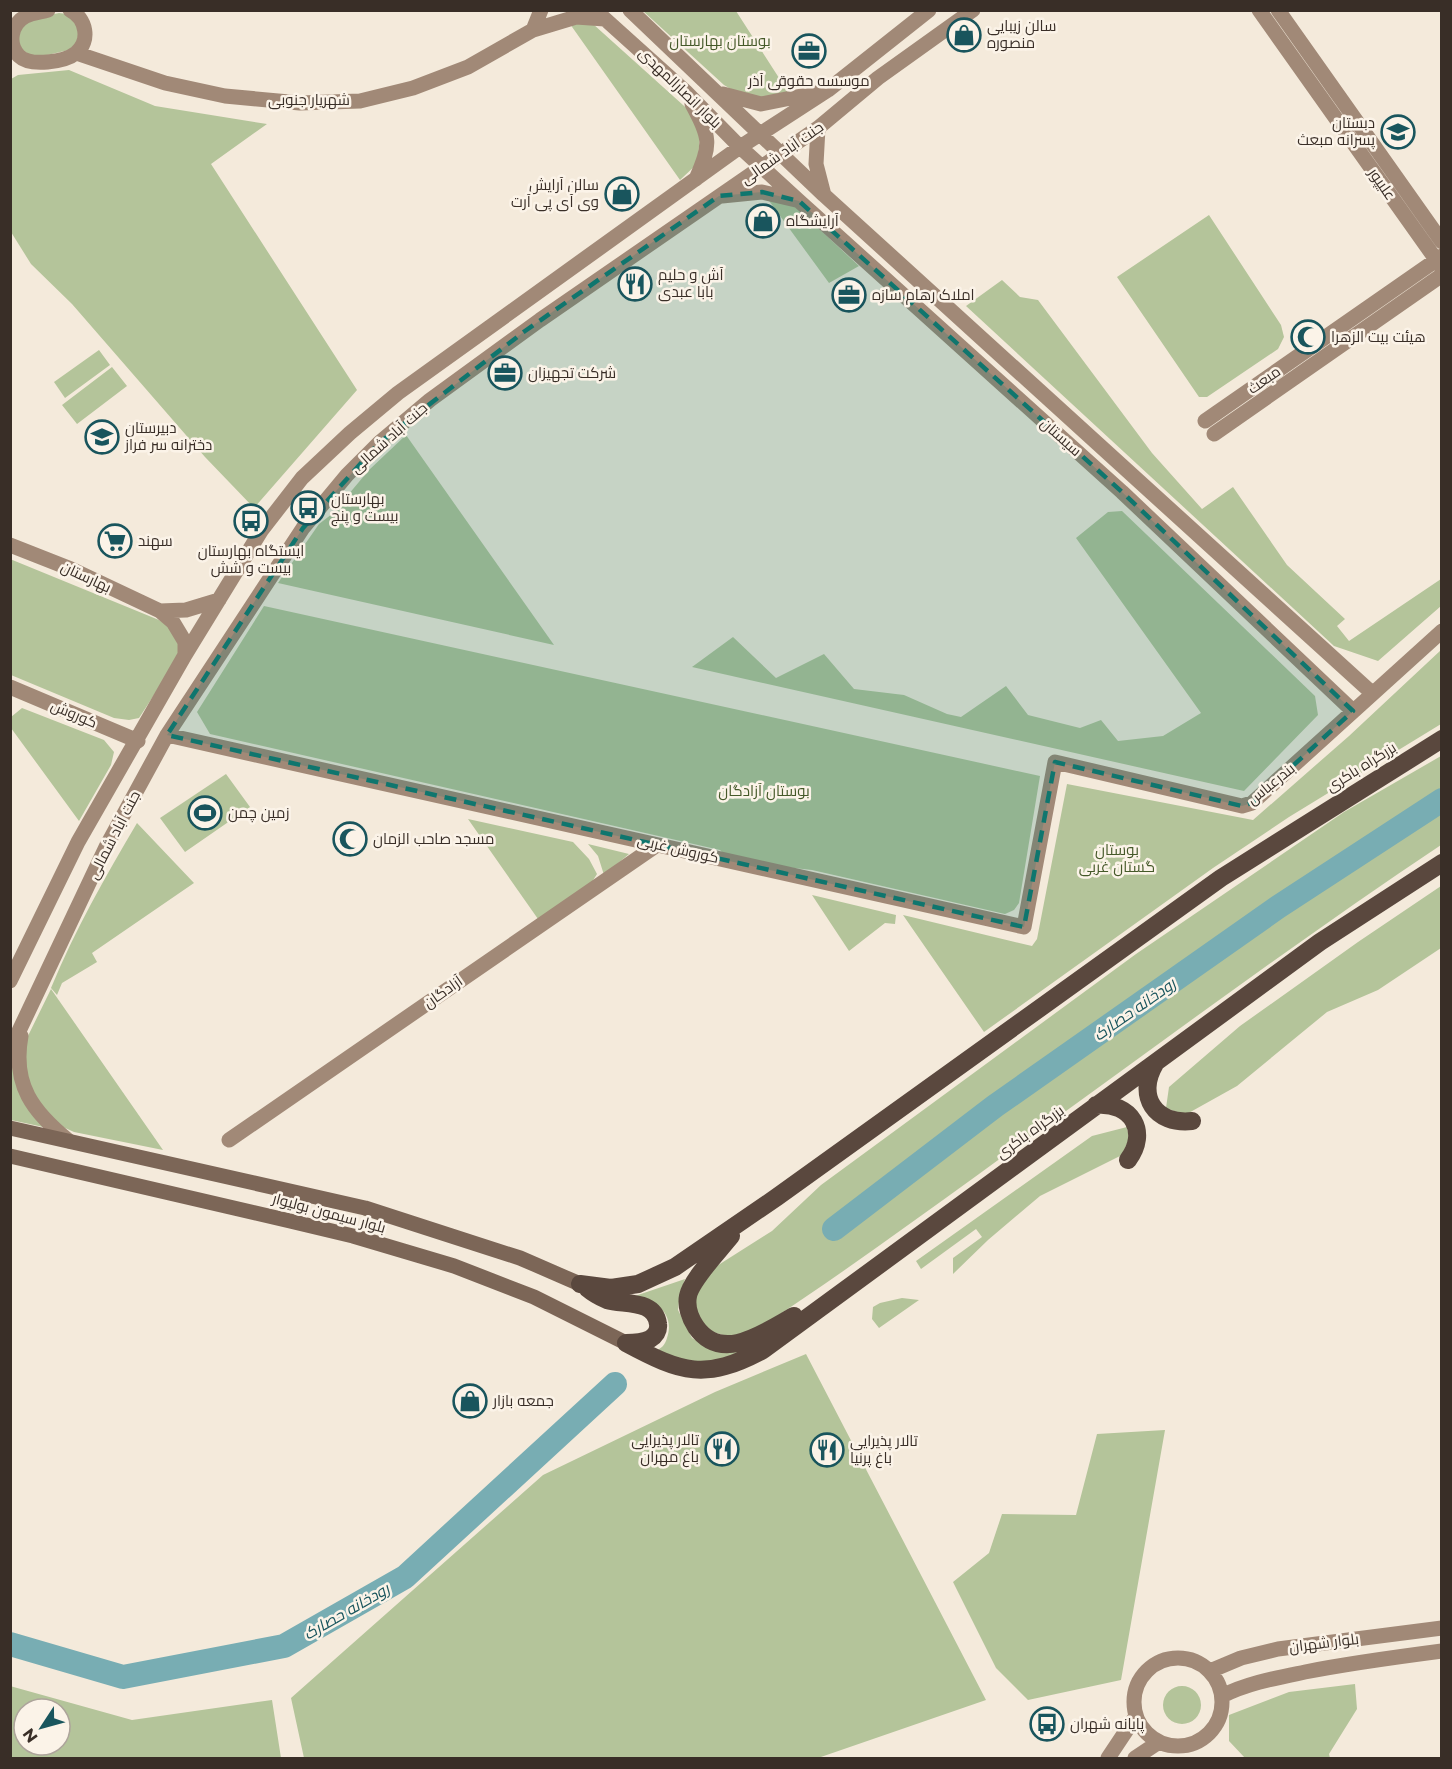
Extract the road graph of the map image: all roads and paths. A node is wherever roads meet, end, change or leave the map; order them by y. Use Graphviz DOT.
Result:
graph roads {
  1 [pos="48,10"];
  2 [pos="94,10"];
  3 [pos="541,10"];
  4 [pos="630,10"];
  5 [pos="929,10"];
  6 [pos="973,10"];
  7 [pos="1259,10"];
  8 [pos="1278,10"];
  9 [pos="600,15"];
  10 [pos="76,16"];
  11 [pos="15,18"];
  12 [pos="532,30"];
  13 [pos="76,53"];
  14 [pos="16,61"];
  15 [pos="828,90"];
  16 [pos="685,91"];
  17 [pos="719,93"];
  18 [pos="818,128"];
  19 [pos="760,134"];
  20 [pos="740,147"];
  21 [pos="782,154"];
  22 [pos="763,168"];
  23 [pos="695,181"];
  24 [pos="824,195"];
  25 [pos="719,196"];
  26 [pos="799,201"];
  27 [pos="1442,242"];
  28 [pos="1440,261"];
  29 [pos="1442,275"];
  30 [pos="1205,421"];
  31 [pos="1214,434"];
  32 [pos="10,545"];
  33 [pos="219,600"];
  34 [pos="160,611"];
  35 [pos="1442,631"];
  36 [pos="186,655"];
  37 [pos="10,687"];
  38 [pos="1372,693"];
  39 [pos="1353,711"];
  40 [pos="167,735"];
  41 [pos="1442,739"];
  42 [pos="138,741"];
  43 [pos="1055,762"];
  44 [pos="657,844"];
  45 [pos="1442,863"];
  46 [pos="10,981"];
  47 [pos="23,1024"];
  48 [pos="10,1050"];
  49 [pos="1155,1064"];
  50 [pos="1096,1105"];
  51 [pos="1192,1122"];
  52 [pos="10,1128"];
  53 [pos="229,1140"];
  54 [pos="69,1141"];
  55 [pos="10,1156"];
  56 [pos="1128,1160"];
  57 [pos="744,1220"];
  58 [pos="854,1283"];
  59 [pos="580,1284"];
  60 [pos="626,1343"];
  61 [pos="1442,1628"];
  62 [pos="1442,1651"];
  63 [pos="1210,1671"];
  64 [pos="1222,1696"];
  65 [pos="1136,1716"];
  66 [pos="1159,1742"];
  67 [pos="1108,1758"];
  68 [pos="1135,1758"];
  1 -- 11 [label="main road"];
  2 -- 10 [label="main road"];
  3 -- 12 [label="main road"];
  4 -- 17 [label="main road, بلوار انصارالمهدی"];
  5 -- 15 [label="main road, جنت آباد شمالی"];
  6 -- 18 [label="main road, جنت آباد شمالی"];
  7 -- 28 [label="main road, علیپور"];
  8 -- 27 [label="main road, علیپور"];
  9 -- 12 [label="main road, شهریار جنوبی"];
  9 -- 16 [label="main road, بلوار انصارالمهدی"];
  10 -- 13 [label="main road"];
  11 -- 14 [label="main road"];
  12 -- 13 [label="main road, شهریار جنوبی"];
  13 -- 14 [label="main road"];
  15 -- 17 [label="main road"];
  15 -- 19 [label="main road, جنت آباد شمالی"];
  16 -- 20 [label="main road, بلوار انصارالمهدی"];
  16 -- 23 [label="main road"];
  17 -- 19 [label="main road, بلوار انصارالمهدی"];
  18 -- 21 [label="main road, جنت آباد شمالی"];
  18 -- 24 [label="main road"];
  19 -- 20 [label="main road, جنت آباد شمالی"];
  19 -- 21 [label="main road, بلوار انصارالمهدی"];
  20 -- 22 [label="main road, بلوار انصارالمهدی"];
  20 -- 23 [label="main road, جنت آباد شمالی"];
  21 -- 22 [label="main road, جنت آباد شمالی"];
  21 -- 24 [label="main road, سیستان"];
  22 -- 25 [label="main road, جنت آباد شمالی"];
  22 -- 26 [label="main road, سیستان"];
  23 -- 33 [label="main road, جنت آباد شمالی"];
  24 -- 38 [label="main road, سیستان"];
  25 -- 26 [label="main road"];
  25 -- 40 [label="main road, جنت آباد شمالی"];
  26 -- 39 [label="main road, سیستان"];
  28 -- 30 [label="main road, مبعث"];
  29 -- 31 [label="main road, مبعث"];
  32 -- 34 [label="main road, بهارستان"];
  33 -- 34 [label="main road, بهارستان"];
  33 -- 36 [label="main road, جنت آباد شمالی"];
  34 -- 36 [label="main road, بهارستان"];
  35 -- 38 [label="main road, بندرعباس"];
  36 -- 42 [label="main road, جنت آباد شمالی"];
  37 -- 42 [label="main road, کوروش"];
  38 -- 39 [label="main road, بندرعباس"];
  39 -- 43 [label="main road, بندرعباس"];
  40 -- 44 [label="main road, کوروش غربی"];
  40 -- 47 [label="main road, جنت آباد شمالی"];
  41 -- 57 [label="highway, بزرگراه باکری"];
  42 -- 46 [label="main road, جنت آباد شمالی"];
  43 -- 44 [label="main road, کوروش غربی"];
  44 -- 53 [label="main road, آزادگان"];
  45 -- 49 [label="highway, بزرگراه باکری"];
  47 -- 48 [label="main road, جنت آباد شمالی"];
  47 -- 54 [label="main road"];
  49 -- 50 [label="highway, بزرگراه باکری"];
  49 -- 51 [label="highway"];
  50 -- 56 [label="highway"];
  50 -- 58 [label="highway, بزرگراه باکری"];
  52 -- 54 [label="main road, بلوار سیمون بولیوار"];
  54 -- 59 [label="main road, بلوار سیمون بولیوار"];
  55 -- 60 [label="main road, بلوار سیمون بولیوار"];
  57 -- 58 [label="highway"];
  57 -- 59 [label="highway, بزرگراه باکری"];
  58 -- 60 [label="highway, بزرگراه باکری"];
  59 -- 60 [label="highway"];
  61 -- 63 [label="main road, بلوار شهران"];
  62 -- 64 [label="main road, بلوار شهران"];
  63 -- 64 [label="main road"];
  63 -- 65 [label="main road"];
  64 -- 66 [label="main road"];
  65 -- 66 [label="main road"];
  65 -- 67 [label="main road"];
  66 -- 68 [label="main road"];
}
